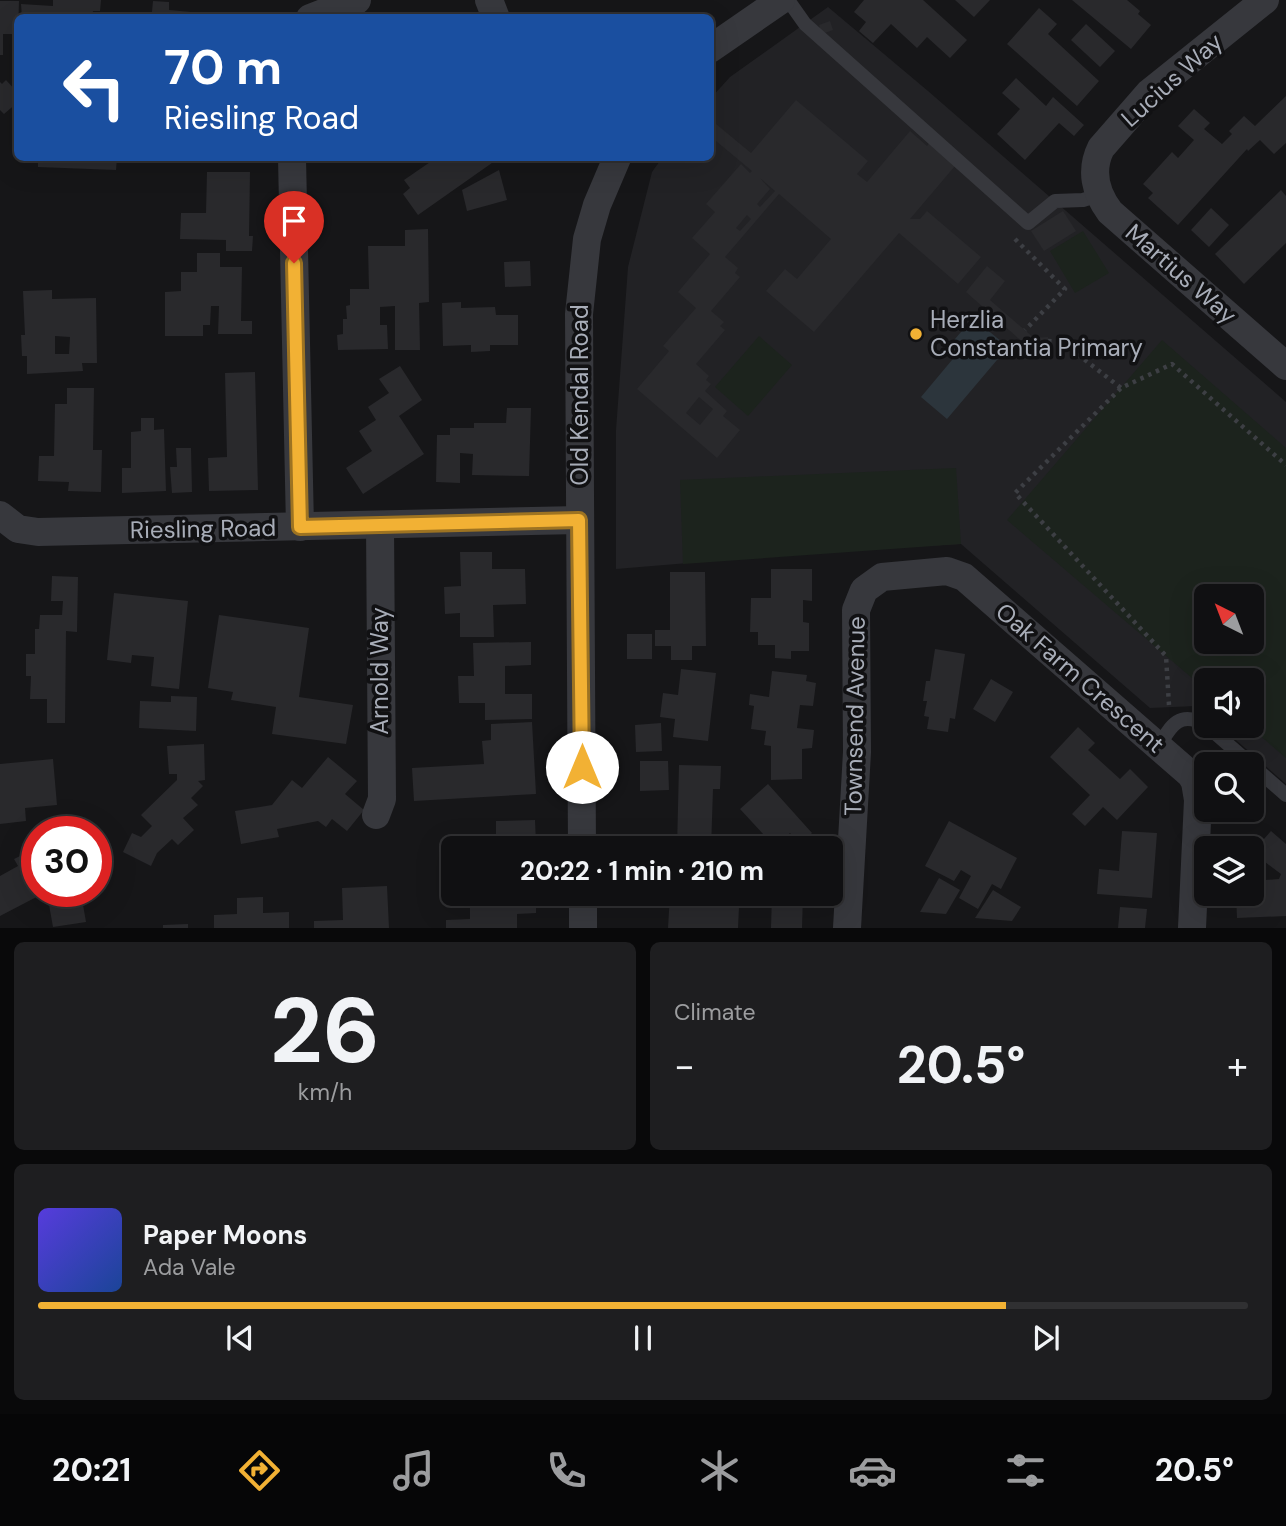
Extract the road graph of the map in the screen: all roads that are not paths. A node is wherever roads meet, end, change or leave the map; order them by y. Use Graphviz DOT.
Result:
graph roads {
  1 [pos="357,0"];
  2 [pos="781,0"];
  3 [pos="788,0"];
  4 [pos="1265,0"];
  5 [pos="320,14"];
  6 [pos="714,46"];
  7 [pos="292,161"];
  8 [pos="616,161"];
  9 [pos="1097,183"];
  10 [pos="1286,366"];
  11 [pos="0,515"];
  12 [pos="579,520"];
  13 [pos="380,525"];
  14 [pos="300,527"];
  15 [pos="864,590"];
  16 [pos="1194,720"];
  17 [pos="1165,735"];
  18 [pos="1220,738"];
  19 [pos="1286,795"];
  20 [pos="376,815"];
  21 [pos="582,836"];
  22 [pos="583,906"];
  23 [pos="583,928"];
  24 [pos="848,928"];
  25 [pos="1192,928"];
  1 -- 5 [label="street"];
  2 -- 6 [label="street"];
  3 -- 9 [label="lane"];
  4 -- 9 [label="street, Lucius Way"];
  7 -- 14 [label="street"];
  8 -- 12 [label="street, Old Kendal Road"];
  9 -- 10 [label="street, Martius Way"];
  11 -- 14 [label="street, Riesling Road"];
  12 -- 13 [label="street, Riesling Road"];
  12 -- 21 [label="street, Old Kendal Road"];
  13 -- 14 [label="street, Riesling Road"];
  13 -- 20 [label="street, Arnold Way"];
  15 -- 17 [label="street, Oak Farm Crescent"];
  15 -- 24 [label="street, Townsend Avenue"];
  16 -- 17 [label="lane"];
  17 -- 25 [label="street, Oak Farm Crescent"];
  18 -- 19 [label="lane"];
  22 -- 23 [label="street"];
}
